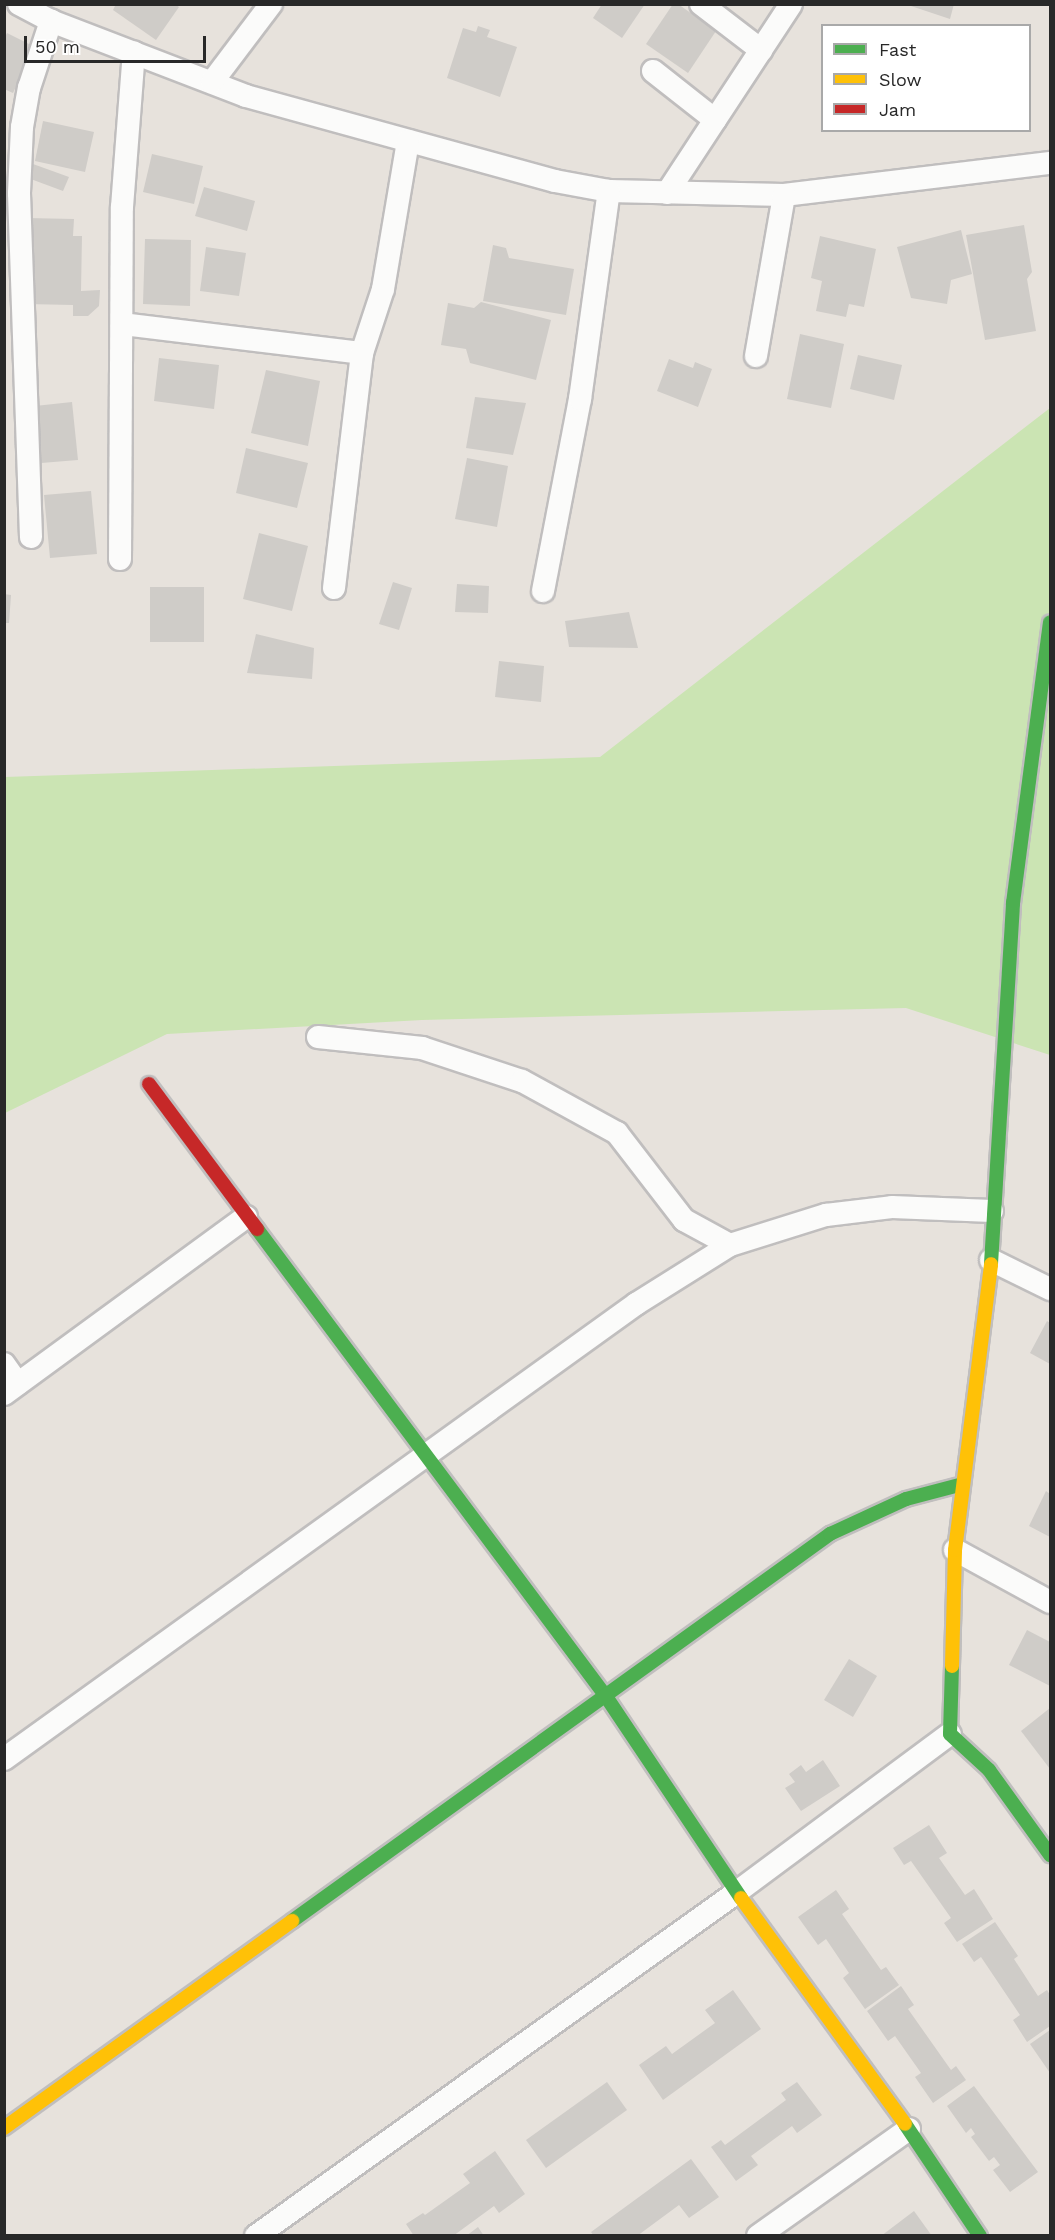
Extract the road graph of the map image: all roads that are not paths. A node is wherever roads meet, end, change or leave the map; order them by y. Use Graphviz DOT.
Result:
graph roads {
  1 [pos="19,4"];
  2 [pos="271,4"];
  3 [pos="701,4"];
  4 [pos="791,4"];
  5 [pos="51,21"];
  6 [pos="761,50"];
  7 [pos="134,52"];
  8 [pos="653,70"];
  9 [pos="212,82"];
  10 [pos="715,120"];
  11 [pos="408,141"];
  12 [pos="1050,163"];
  13 [pos="609,191"];
  14 [pos="667,193"];
  15 [pos="783,195"];
  16 [pos="122,324"];
  17 [pos="362,353"];
  18 [pos="756,356"];
  19 [pos="31,537"];
  20 [pos="120,558"];
  21 [pos="334,588"];
  22 [pos="543,591"];
  23 [pos="1050,622"];
  24 [pos="318,1037"];
  25 [pos="149,1084"];
  26 [pos="992,1211"];
  27 [pos="246,1217"];
  28 [pos="730,1245"];
  29 [pos="992,1260"];
  30 [pos="1050,1289"];
  31 [pos="4,1364"];
  32 [pos="11,1389"];
  33 [pos="428,1454"];
  34 [pos="963,1484"];
  35 [pos="955,1550"];
  36 [pos="1050,1602"];
  37 [pos="605,1695"];
  38 [pos="950,1734"];
  39 [pos="4,1759"];
  40 [pos="1050,1854"];
  41 [pos="737,1892"];
  42 [pos="4,2128"];
  43 [pos="909,2129"];
  44 [pos="256,2235"];
  45 [pos="758,2235"];
  46 [pos="980,2235"];
  1 -- 5 [label="street"];
  2 -- 9 [label="street"];
  3 -- 6 [label="street"];
  4 -- 6 [label="street"];
  5 -- 7 [label="street"];
  5 -- 19 [label="street"];
  6 -- 10 [label="street"];
  7 -- 9 [label="street"];
  7 -- 16 [label="street"];
  8 -- 10 [label="street"];
  9 -- 11 [label="street"];
  10 -- 14 [label="street"];
  11 -- 13 [label="street"];
  11 -- 17 [label="street"];
  12 -- 15 [label="street"];
  13 -- 14 [label="street"];
  13 -- 22 [label="street"];
  14 -- 15 [label="street"];
  15 -- 18 [label="street"];
  16 -- 17 [label="street"];
  16 -- 20 [label="street"];
  17 -- 21 [label="street"];
  23 -- 26 [label="street"];
  24 -- 28 [label="street"];
  25 -- 27 [label="street"];
  26 -- 28 [label="street"];
  26 -- 29 [label="street"];
  27 -- 32 [label="street"];
  27 -- 33 [label="street"];
  28 -- 33 [label="street"];
  29 -- 30 [label="street"];
  29 -- 34 [label="street"];
  31 -- 32 [label="street"];
  33 -- 37 [label="street"];
  33 -- 39 [label="street"];
  34 -- 35 [label="street"];
  34 -- 37 [label="street"];
  35 -- 36 [label="street"];
  35 -- 38 [label="street"];
  37 -- 41 [label="street"];
  37 -- 42 [label="street"];
  38 -- 40 [label="street"];
  38 -- 41 [label="street"];
  41 -- 43 [label="street"];
  41 -- 44 [label="street"];
  43 -- 45 [label="street"];
  43 -- 46 [label="street"];
}
